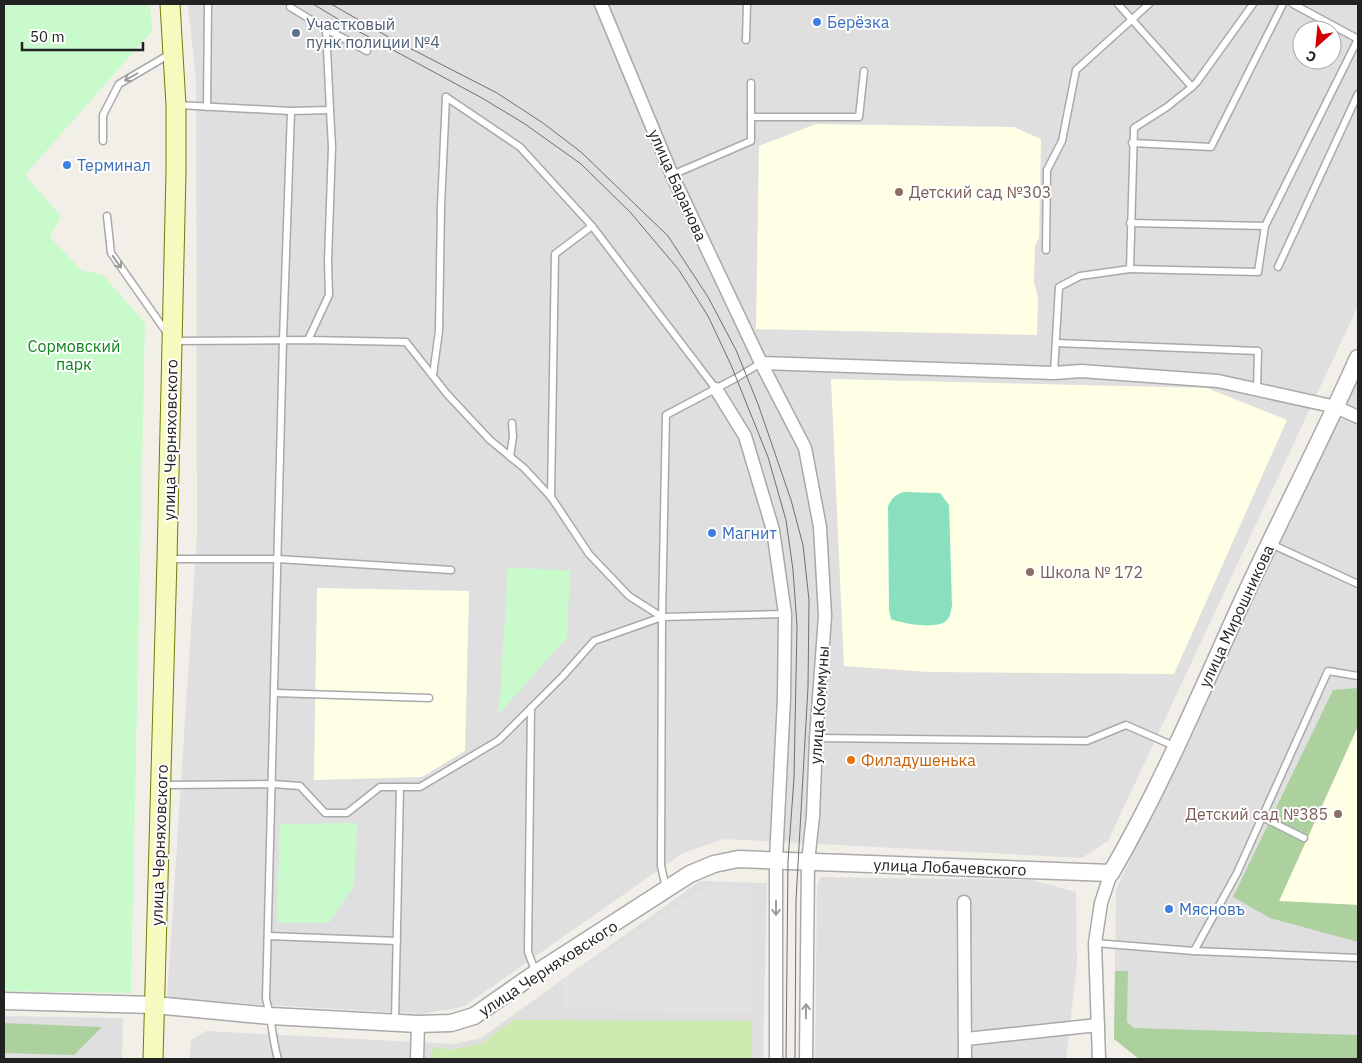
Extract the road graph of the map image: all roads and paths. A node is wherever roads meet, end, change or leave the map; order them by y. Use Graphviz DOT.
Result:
graph roads {
  1 [pos="170,4"];
  2 [pos="208,4"];
  3 [pos="600,4"];
  4 [pos="747,4"];
  5 [pos="1118,4"];
  6 [pos="1149,4"];
  7 [pos="1253,4"];
  8 [pos="1283,4"];
  9 [pos="1293,4"];
  10 [pos="290,7"];
  11 [pos="1132,20"];
  12 [pos="326,29"];
  13 [pos="1358,38"];
  14 [pos="746,40"];
  15 [pos="367,51"];
  16 [pos="174,52"];
  17 [pos="864,71"];
  18 [pos="751,83"];
  19 [pos="1192,87"];
  20 [pos="1358,94"];
  21 [pos="176,105"];
  22 [pos="207,107"];
  23 [pos="330,110"];
  24 [pos="291,111"];
  25 [pos="751,116"];
  26 [pos="103,141"];
  27 [pos="1132,143"];
  28 [pos="672,175"];
  29 [pos="107,216"];
  30 [pos="1130,223"];
  31 [pos="592,226"];
  32 [pos="1265,226"];
  33 [pos="1046,250"];
  34 [pos="1278,267"];
  35 [pos="1130,269"];
  36 [pos="283,340"];
  37 [pos="308,340"];
  38 [pos="173,341"];
  39 [pos="1056,343"];
  40 [pos="1358,358"];
  41 [pos="761,363"];
  42 [pos="1054,373"];
  43 [pos="433,375"];
  44 [pos="716,389"];
  45 [pos="1257,390"];
  46 [pos="1336,407"];
  47 [pos="1358,417"];
  48 [pos="512,423"];
  49 [pos="510,457"];
  50 [pos="552,497"];
  51 [pos="1270,543"];
  52 [pos="167,558"];
  53 [pos="278,559"];
  54 [pos="451,570"];
  55 [pos="1358,584"];
  56 [pos="785,614"];
  57 [pos="662,617"];
  58 [pos="1358,676"];
  59 [pos="275,693"];
  60 [pos="429,698"];
  61 [pos="531,708"];
  62 [pos="816,738"];
  63 [pos="1176,747"];
  64 [pos="273,784"];
  65 [pos="161,785"];
  66 [pos="400,787"];
  67 [pos="1262,817"];
  68 [pos="1304,838"];
  69 [pos="782,860"];
  70 [pos="808,862"];
  71 [pos="1111,873"];
  72 [pos="667,889"];
  73 [pos="964,902"];
  74 [pos="269,936"];
  75 [pos="397,940"];
  76 [pos="1094,943"];
  77 [pos="1194,951"];
  78 [pos="1358,958"];
  79 [pos="536,974"];
  80 [pos="4,1001"];
  81 [pos="154,1005"];
  82 [pos="271,1016"];
  83 [pos="395,1023"];
  84 [pos="418,1024"];
  85 [pos="1098,1025"];
  86 [pos="966,1039"];
  87 [pos="153,1059"];
  88 [pos="278,1059"];
  89 [pos="417,1059"];
  90 [pos="776,1059"];
  91 [pos="806,1059"];
  92 [pos="965,1059"];
  93 [pos="1099,1059"];
  1 -- 16 [label="main road, улица Черняховского"];
  2 -- 22 [label="lane"];
  3 -- 28 [label="street, улица Баранова"];
  4 -- 14 [label="lane"];
  5 -- 11 [label="lane"];
  6 -- 11 [label="lane"];
  7 -- 19 [label="lane"];
  8 -- 27 [label="lane"];
  9 -- 13 [label="lane"];
  10 -- 12 [label="lane"];
  11 -- 19 [label="lane"];
  11 -- 33 [label="lane"];
  12 -- 15 [label="lane"];
  12 -- 23 [label="lane"];
  13 -- 32 [label="lane"];
  16 -- 21 [label="main road, улица Черняховского"];
  16 -- 26 [label="lane, one-way"];
  17 -- 25 [label="lane"];
  18 -- 25 [label="lane"];
  19 -- 27 [label="lane"];
  20 -- 34 [label="lane"];
  21 -- 22 [label="lane"];
  21 -- 38 [label="main road, улица Черняховского"];
  22 -- 24 [label="lane"];
  23 -- 24 [label="lane"];
  23 -- 37 [label="lane"];
  24 -- 36 [label="lane"];
  25 -- 28 [label="lane"];
  27 -- 30 [label="lane"];
  28 -- 41 [label="street, улица Баранова"];
  29 -- 38 [label="lane, one-way"];
  30 -- 32 [label="lane"];
  30 -- 35 [label="lane"];
  31 -- 43 [label="lane"];
  31 -- 44 [label="lane"];
  31 -- 50 [label="lane"];
  32 -- 35 [label="lane"];
  35 -- 39 [label="lane"];
  36 -- 37 [label="lane"];
  36 -- 38 [label="lane"];
  36 -- 53 [label="lane"];
  37 -- 43 [label="lane"];
  38 -- 52 [label="main road, улица Черняховского"];
  39 -- 42 [label="lane"];
  39 -- 45 [label="lane"];
  40 -- 46 [label="street, улица Мирошникова"];
  41 -- 42 [label="street"];
  41 -- 44 [label="lane"];
  41 -- 62 [label="street, улица Коммуны"];
  42 -- 45 [label="street"];
  43 -- 49 [label="lane"];
  44 -- 56 [label="street, улица Коммуны"];
  44 -- 57 [label="lane"];
  45 -- 46 [label="street"];
  46 -- 47 [label="street"];
  46 -- 51 [label="street, улица Мирошникова"];
  48 -- 49 [label="lane"];
  49 -- 50 [label="lane"];
  50 -- 57 [label="lane"];
  51 -- 55 [label="lane"];
  51 -- 63 [label="street, улица Мирошникова"];
  52 -- 53 [label="lane"];
  52 -- 65 [label="main road, улица Черняховского"];
  53 -- 54 [label="lane"];
  53 -- 59 [label="lane"];
  56 -- 57 [label="lane"];
  56 -- 69 [label="street, улица Коммуны"];
  57 -- 61 [label="lane"];
  57 -- 72 [label="lane"];
  58 -- 67 [label="lane"];
  59 -- 60 [label="lane"];
  59 -- 64 [label="lane"];
  61 -- 66 [label="lane"];
  61 -- 79 [label="lane"];
  62 -- 63 [label="lane"];
  62 -- 70 [label="street, улица Коммуны"];
  63 -- 71 [label="street, улица Мирошникова"];
  64 -- 65 [label="lane"];
  64 -- 66 [label="lane"];
  64 -- 74 [label="lane"];
  65 -- 81 [label="main road, улица Черняховского"];
  66 -- 75 [label="lane"];
  67 -- 68 [label="lane"];
  67 -- 77 [label="lane"];
  69 -- 70 [label="street, улица Лобачевского"];
  69 -- 72 [label="street, улица Черняховского"];
  69 -- 90 [label="street, улица Коммуны, one-way"];
  70 -- 71 [label="street, улица Лобачевского"];
  91 -- 70 [label="street, улица Коммуны, one-way"];
  71 -- 76 [label="street"];
  72 -- 79 [label="street, улица Черняховского"];
  73 -- 86 [label="street"];
  74 -- 75 [label="lane"];
  74 -- 82 [label="lane"];
  75 -- 83 [label="lane"];
  76 -- 77 [label="lane"];
  76 -- 85 [label="street"];
  77 -- 78 [label="lane"];
  79 -- 84 [label="street, улица Черняховского"];
  80 -- 81 [label="street"];
  81 -- 82 [label="street, улица Черняховского"];
  81 -- 87 [label="main road"];
  82 -- 83 [label="street, улица Черняховского"];
  82 -- 88 [label="lane"];
  83 -- 84 [label="street, улица Черняховского"];
  84 -- 89 [label="street"];
  85 -- 86 [label="street"];
  85 -- 93 [label="street"];
  86 -- 92 [label="street"];
}
